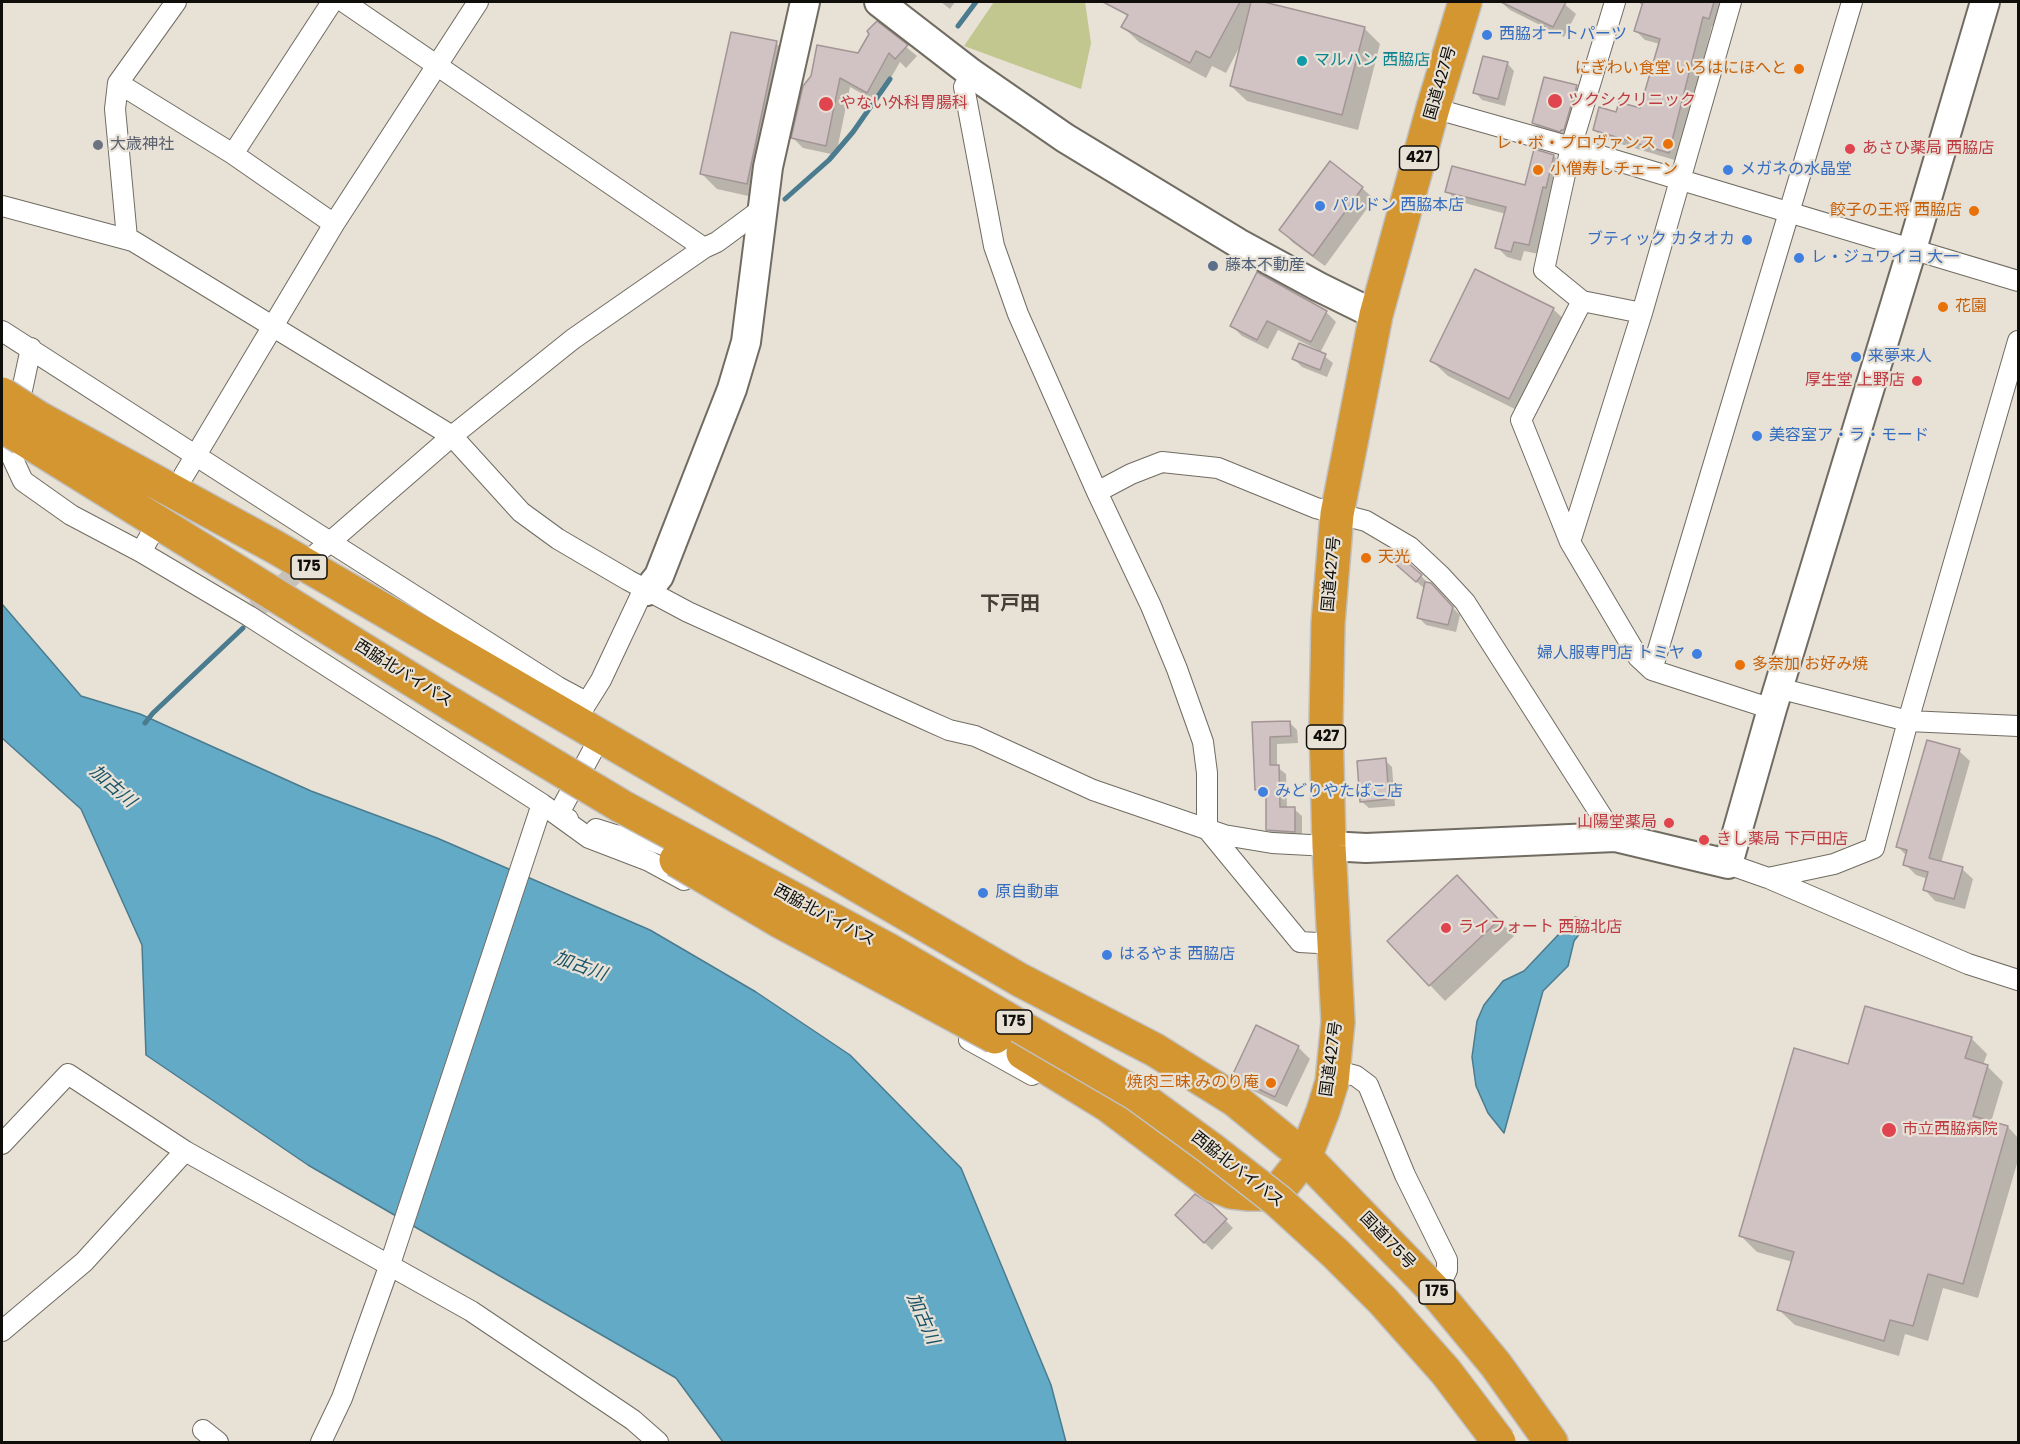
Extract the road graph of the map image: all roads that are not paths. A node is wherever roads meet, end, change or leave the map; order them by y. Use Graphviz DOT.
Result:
graph roads {
  1 [pos="176,2"];
  2 [pos="332,2"];
  3 [pos="344,2"];
  4 [pos="478,2"];
  5 [pos="805,2"];
  6 [pos="879,2"];
  7 [pos="1465,2"];
  8 [pos="1615,2"];
  9 [pos="1731,2"];
  10 [pos="1852,2"];
  11 [pos="1985,2"];
  12 [pos="436,65"];
  13 [pos="971,73"];
  14 [pos="118,83"];
  15 [pos="1433,108"];
  16 [pos="1571,147"];
  17 [pos="233,154"];
  18 [pos="1679,179"];
  19 [pos="2,206"];
  20 [pos="763,208"];
  21 [pos="1789,212"];
  22 [pos="334,224"];
  23 [pos="127,238"];
  24 [pos="705,248"];
  25 [pos="1912,249"];
  26 [pos="2019,281"];
  27 [pos="1582,301"];
  28 [pos="1642,313"];
  29 [pos="1376,315"];
  30 [pos="273,327"];
  31 [pos="2,331"];
  32 [pos="2019,341"];
  33 [pos="31,348"];
  34 [pos="2,394"];
  35 [pos="21,427"];
  36 [pos="456,440"];
  37 [pos="195,456"];
  38 [pos="184,475"];
  39 [pos="1097,492"];
  40 [pos="1337,514"];
  41 [pos="1570,542"];
  42 [pos="323,548"];
  43 [pos="647,591"];
  44 [pos="1652,670"];
  45 [pos="1775,698"];
  46 [pos="447,710"];
  47 [pos="587,720"];
  48 [pos="1908,721"];
  49 [pos="2019,726"];
  50 [pos="550,810"];
  51 [pos="1207,829"];
  52 [pos="1615,837"];
  53 [pos="1329,846"];
  54 [pos="1728,864"];
  55 [pos="1768,878"];
  56 [pos="1335,944"];
  57 [pos="2019,980"];
  58 [pos="1333,1070"];
  59 [pos="1058,1090"];
  60 [pos="1146,1132"];
  61 [pos="2,1144"];
  62 [pos="185,1151"];
  63 [pos="1305,1157"];
  64 [pos="390,1264"];
  65 [pos="1434,1290"];
  66 [pos="2,1331"];
  67 [pos="321,1443"];
  68 [pos="658,1443"];
  69 [pos="1499,1443"];
  70 [pos="1551,1443"];
  1 -- 14 [label="street"];
  2 -- 17 [label="street"];
  3 -- 12 [label="street"];
  4 -- 12 [label="street"];
  5 -- 20 [label="street"];
  6 -- 13 [label="street"];
  7 -- 15 [label="highway, 国道427号 / 427"];
  8 -- 16 [label="street"];
  9 -- 18 [label="street"];
  10 -- 21 [label="street"];
  11 -- 25 [label="street"];
  12 -- 22 [label="street"];
  12 -- 24 [label="street"];
  13 -- 29 [label="street"];
  13 -- 39 [label="street"];
  14 -- 17 [label="street"];
  14 -- 23 [label="street"];
  15 -- 16 [label="street"];
  15 -- 29 [label="highway, 国道427号 / 427"];
  16 -- 18 [label="street"];
  16 -- 27 [label="street"];
  17 -- 22 [label="street"];
  18 -- 21 [label="street"];
  18 -- 28 [label="street"];
  19 -- 23 [label="street"];
  20 -- 24 [label="street"];
  20 -- 43 [label="street"];
  21 -- 25 [label="street"];
  21 -- 44 [label="street"];
  22 -- 30 [label="street"];
  23 -- 30 [label="street"];
  24 -- 36 [label="street"];
  25 -- 26 [label="street"];
  25 -- 45 [label="street"];
  27 -- 28 [label="street"];
  27 -- 41 [label="street"];
  28 -- 41 [label="street"];
  29 -- 40 [label="highway, 国道427号 / 427"];
  30 -- 36 [label="street"];
  30 -- 37 [label="street"];
  31 -- 33 [label="street"];
  32 -- 48 [label="street"];
  33 -- 37 [label="street"];
  33 -- 50 [label="street"];
  34 -- 35 [label="highway, 175, bridge"];
  35 -- 46 [label="highway, 175"];
  35 -- 47 [label="highway, 175"];
  36 -- 42 [label="street"];
  36 -- 43 [label="street"];
  37 -- 38 [label="street"];
  37 -- 42 [label="street"];
  39 -- 40 [label="street"];
  39 -- 51 [label="street"];
  40 -- 52 [label="street"];
  40 -- 53 [label="highway, 国道427号 / 427"];
  41 -- 44 [label="street"];
  42 -- 47 [label="street"];
  43 -- 47 [label="street"];
  43 -- 51 [label="street"];
  44 -- 45 [label="street"];
  45 -- 48 [label="street"];
  45 -- 54 [label="street"];
  46 -- 60 [label="highway, 175, bridge"];
  46 -- 69 [label="highway, 西脇北バイパス / 175, bridge"];
  47 -- 50 [label="street"];
  47 -- 63 [label="highway, 175"];
  48 -- 49 [label="street"];
  48 -- 55 [label="street"];
  50 -- 59 [label="street"];
  50 -- 60 [label="street"];
  50 -- 64 [label="street"];
  51 -- 53 [label="street"];
  51 -- 56 [label="street"];
  52 -- 53 [label="street"];
  52 -- 54 [label="street"];
  53 -- 56 [label="highway, 国道427号 / 427"];
  54 -- 55 [label="street"];
  55 -- 57 [label="street"];
  56 -- 58 [label="highway, 国道427号 / 427"];
  58 -- 63 [label="highway, 国道427号 / 427"];
  58 -- 65 [label="street"];
  60 -- 63 [label="highway, 175"];
  61 -- 62 [label="street"];
  62 -- 64 [label="street"];
  62 -- 66 [label="street"];
  63 -- 65 [label="highway, 国道175号 / 175"];
  64 -- 67 [label="street"];
  64 -- 68 [label="street"];
  65 -- 70 [label="highway, 国道175号 / 175"];
}
